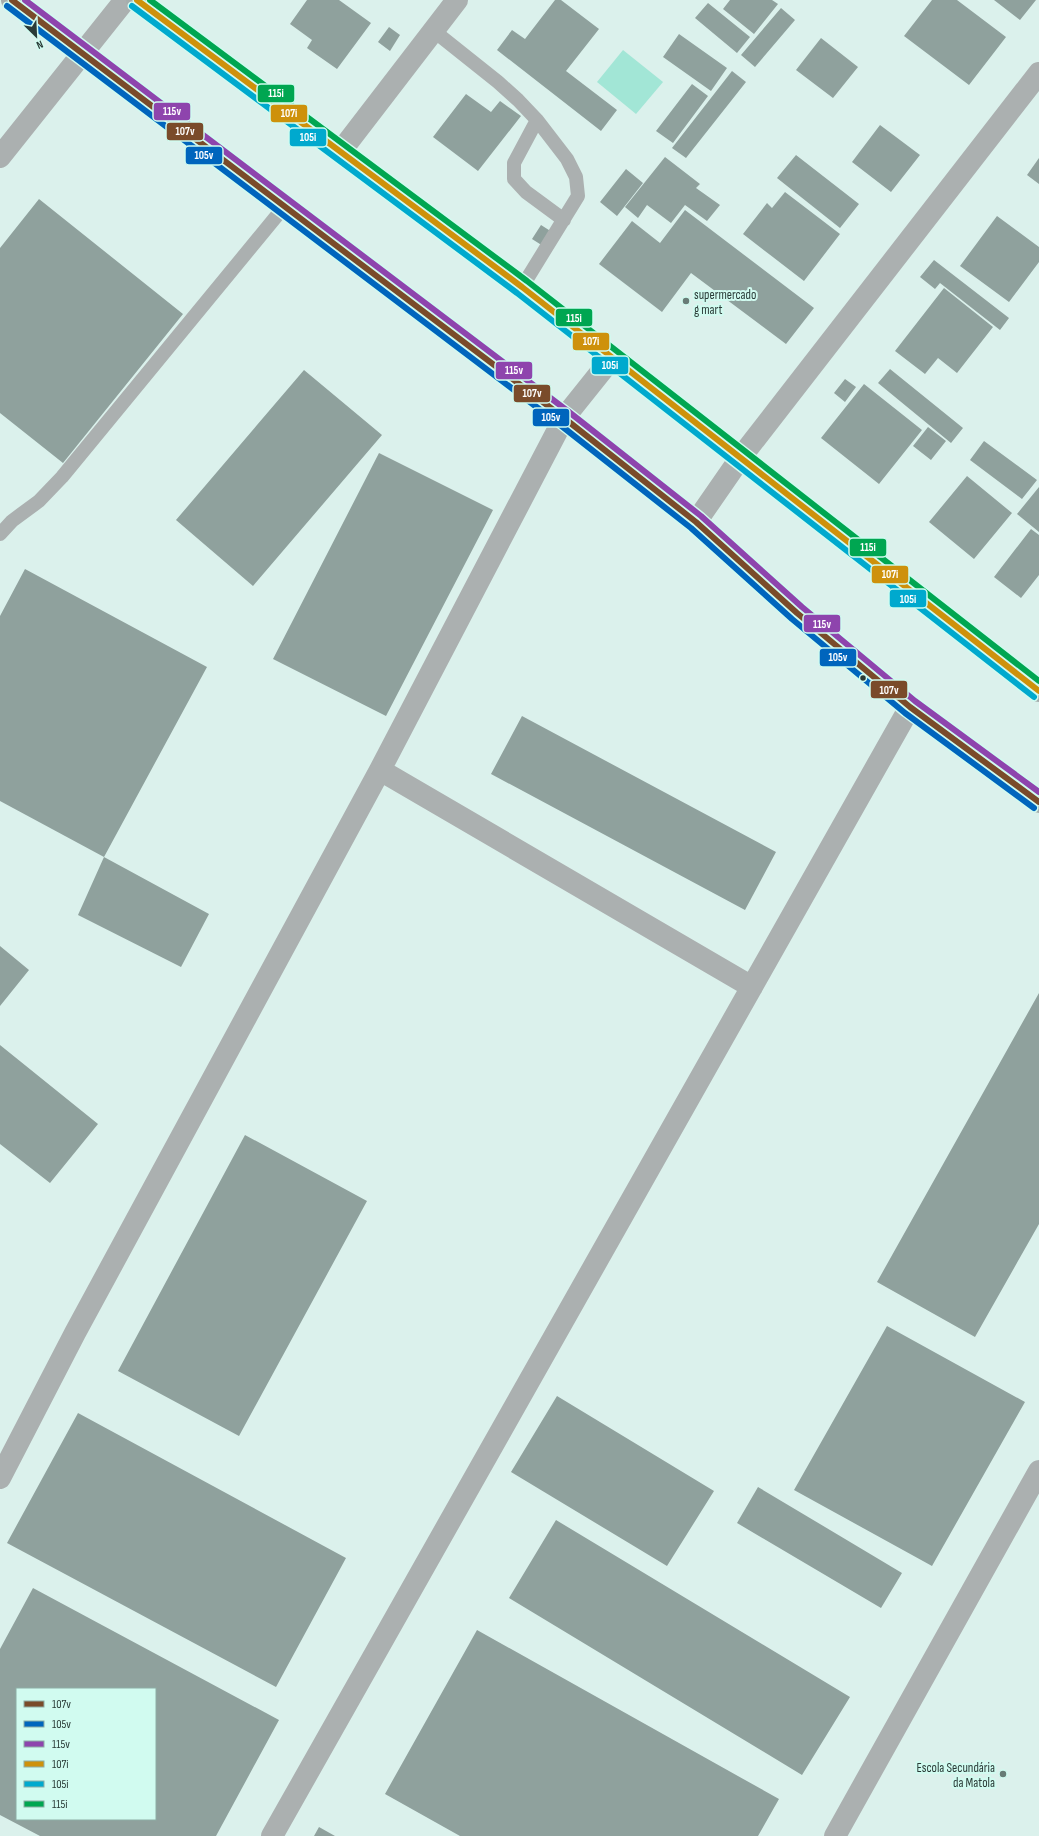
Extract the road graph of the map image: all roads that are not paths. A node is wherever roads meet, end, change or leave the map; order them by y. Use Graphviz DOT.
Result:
graph roads {
  1 [pos="12,0"];
  2 [pos="124,0"];
  3 [pos="137,0"];
  4 [pos="457,0"];
  5 [pos="434,31"];
  6 [pos="83,54"];
  7 [pos="1039,73"];
  8 [pos="537,120"];
  9 [pos="342,151"];
  10 [pos="0,157"];
  11 [pos="284,207"];
  12 [pos="564,220"];
  13 [pos="522,286"];
  14 [pos="612,358"];
  15 [pos="564,418"];
  16 [pos="741,457"];
  17 [pos="696,522"];
  18 [pos="0,534"];
  19 [pos="1039,691"];
  20 [pos="910,707"];
  21 [pos="380,770"];
  22 [pos="1039,802"];
  23 [pos="752,987"];
  24 [pos="1039,1471"];
  25 [pos="0,1478"];
  26 [pos="272,1836"];
  27 [pos="836,1836"];
  1 -- 6 [label="highway"];
  2 -- 6 [label="street"];
  3 -- 9 [label="highway"];
  4 -- 5 [label="street"];
  5 -- 8 [label="lane"];
  5 -- 9 [label="street"];
  6 -- 10 [label="street"];
  6 -- 11 [label="highway"];
  7 -- 16 [label="street"];
  8 -- 12 [label="lane"];
  8 -- 12 [label="lane"];
  9 -- 13 [label="highway"];
  11 -- 15 [label="highway"];
  11 -- 18 [label="lane"];
  12 -- 13 [label="lane"];
  13 -- 14 [label="highway"];
  14 -- 15 [label="street"];
  14 -- 16 [label="highway"];
  15 -- 17 [label="highway"];
  15 -- 21 [label="street"];
  16 -- 17 [label="street"];
  16 -- 19 [label="highway"];
  17 -- 20 [label="highway"];
  20 -- 22 [label="highway"];
  20 -- 23 [label="street"];
  21 -- 23 [label="street"];
  21 -- 25 [label="street"];
  23 -- 26 [label="street"];
  24 -- 27 [label="street"];
}
